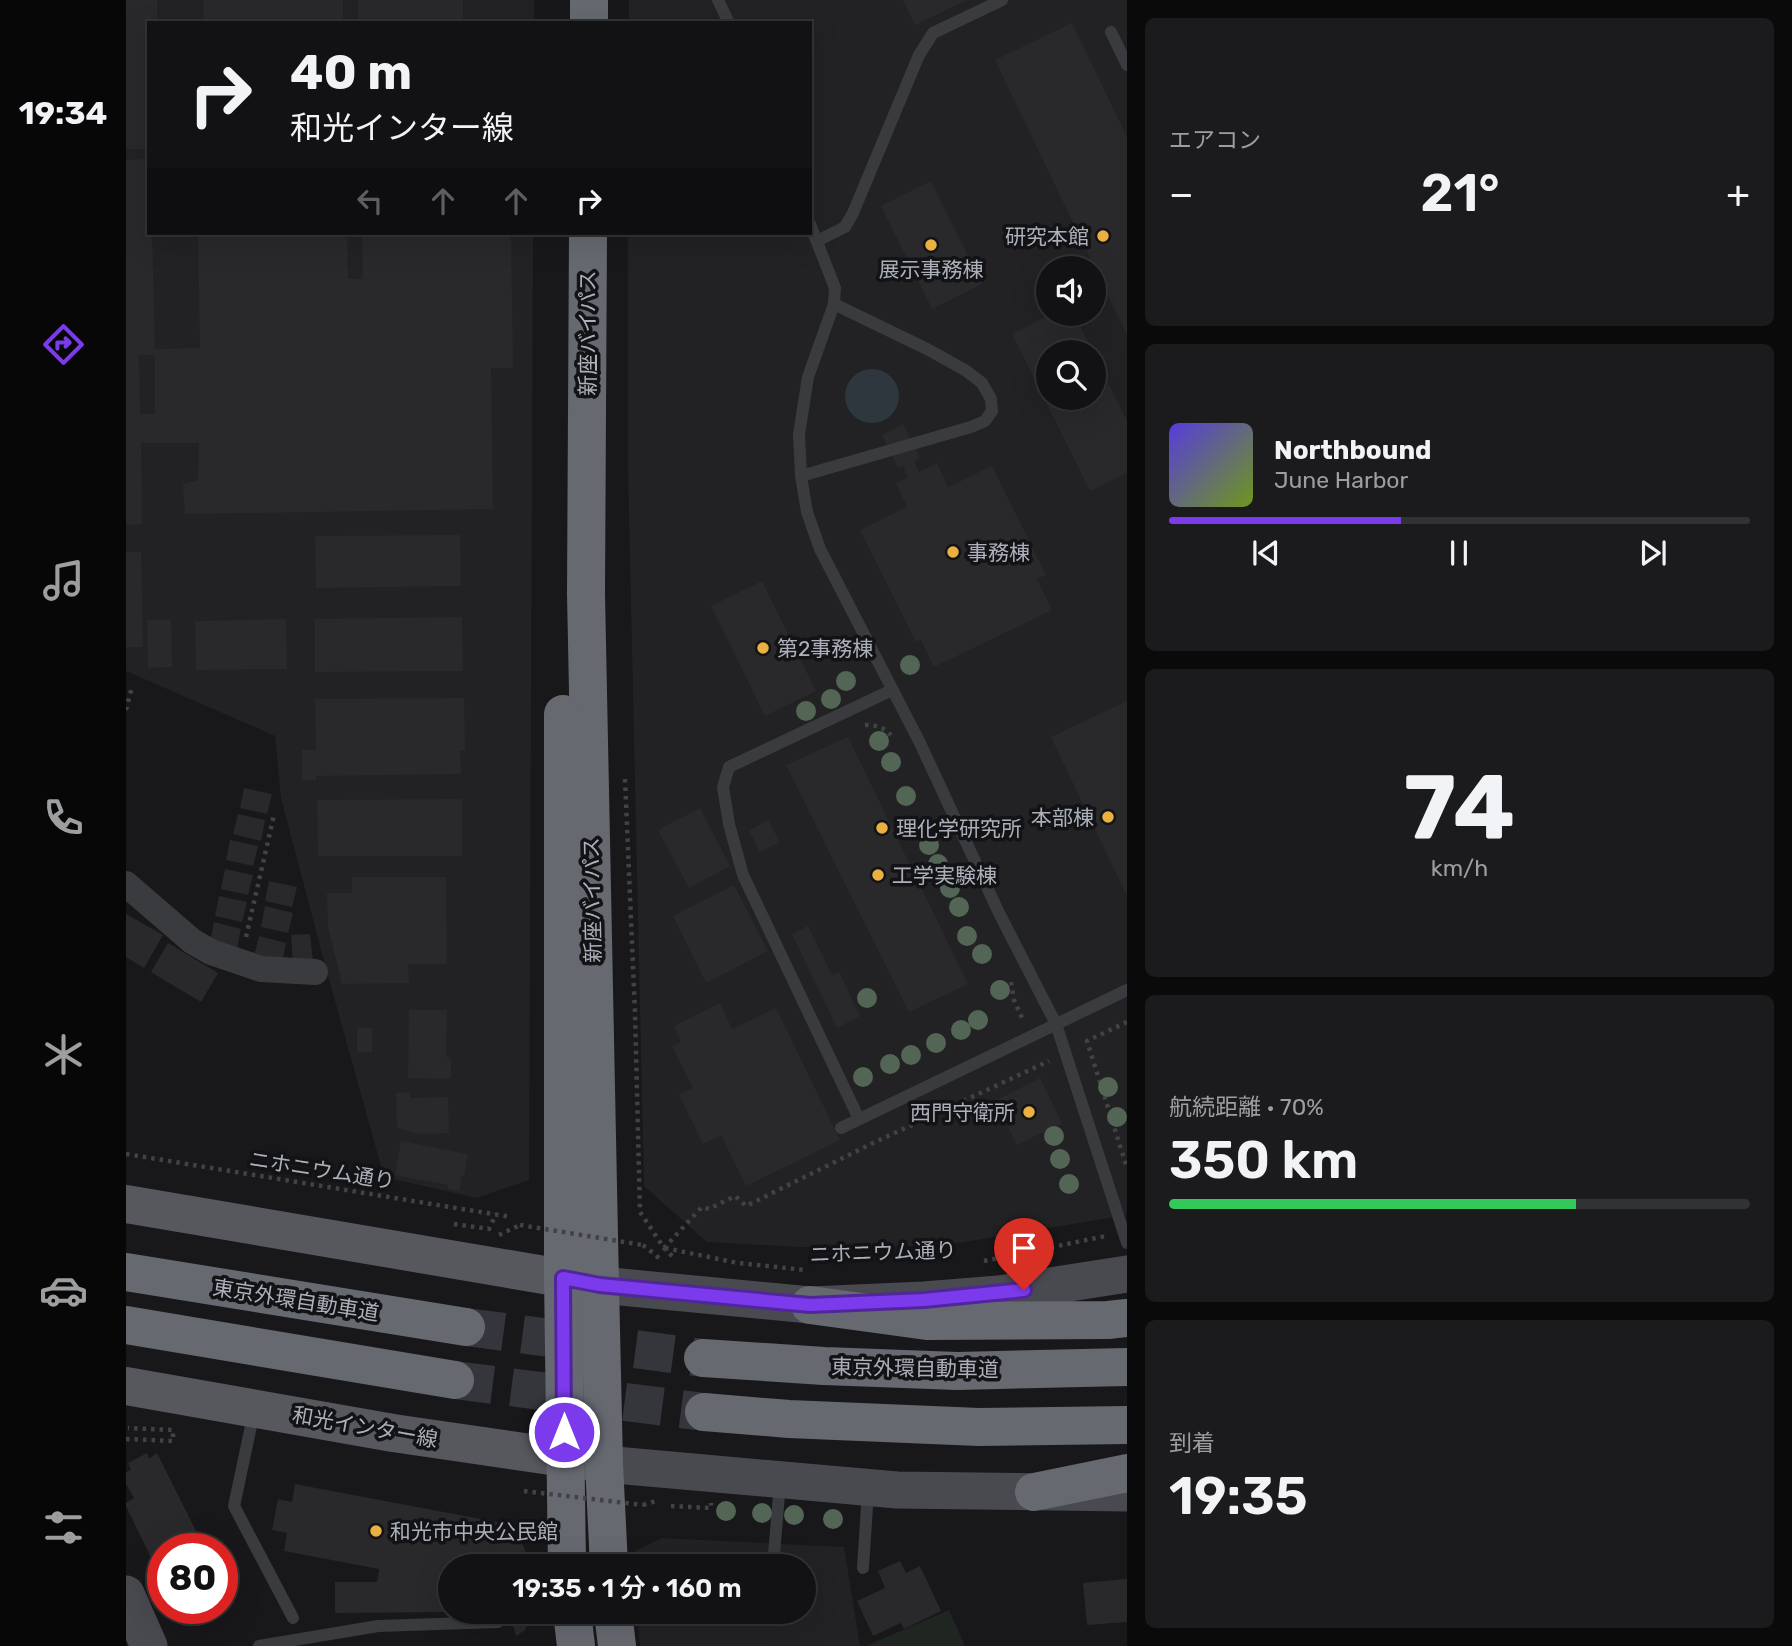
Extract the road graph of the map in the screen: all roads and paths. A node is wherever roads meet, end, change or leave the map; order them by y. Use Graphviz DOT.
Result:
graph roads {
  1 [pos="564,0"];
  2 [pos="589,0"];
  3 [pos="718,0"];
  4 [pos="1002,0"];
  5 [pos="564,21"];
  6 [pos="589,21"];
  7 [pos="728,21"];
  8 [pos="1111,32"];
  9 [pos="1127,65"];
  10 [pos="812,229"];
  11 [pos="563,235"];
  12 [pos="588,235"];
  13 [pos="817,241"];
  14 [pos="834,304"];
  15 [pos="801,477"];
  16 [pos="132,687"];
  17 [pos="892,690"];
  18 [pos="126,710"];
  19 [pos="858,724"];
  20 [pos="896,742"];
  21 [pos="274,816"];
  22 [pos="126,884"];
  23 [pos="241,962"];
  24 [pos="1005,970"];
  25 [pos="315,972"];
  26 [pos="1127,990"];
  27 [pos="1127,1022"];
  28 [pos="1056,1024"];
  29 [pos="1031,1036"];
  30 [pos="1087,1041"];
  31 [pos="1066,1052"];
  32 [pos="1048,1061"];
  33 [pos="1052,1073"];
  34 [pos="859,1119"];
  35 [pos="841,1128"];
  36 [pos="126,1154"];
  37 [pos="1127,1168"];
  38 [pos="126,1203"];
  39 [pos="496,1214"];
  40 [pos="511,1217"];
  41 [pos="520,1225"];
  42 [pos="489,1229"];
  43 [pos="1102,1236"];
  44 [pos="1127,1243"];
  45 [pos="643,1245"];
  46 [pos="664,1248"];
  47 [pos="673,1258"];
  48 [pos="972,1264"];
  49 [pos="126,1272"];
  50 [pos="1127,1275"];
  51 [pos="563,1278"];
  52 [pos="600,1285"];
  53 [pos="811,1288"];
  54 [pos="1127,1318"];
  55 [pos="126,1325"];
  56 [pos="466,1327"];
  57 [pos="704,1358"];
  58 [pos="1127,1367"];
  59 [pos="455,1380"];
  60 [pos="126,1386"];
  61 [pos="255,1408"];
  62 [pos="704,1412"];
  63 [pos="1127,1425"];
  64 [pos="128,1428"];
  65 [pos="126,1439"];
  66 [pos="565,1457"];
  67 [pos="604,1464"];
  68 [pos="1127,1473"];
  69 [pos="780,1479"];
  70 [pos="868,1487"];
  71 [pos="524,1490"];
  72 [pos="1034,1492"];
  73 [pos="1127,1493"];
  74 [pos="643,1505"];
  75 [pos="671,1506"];
  76 [pos="707,1508"];
  77 [pos="568,1554"];
  78 [pos="608,1554"];
  79 [pos="774,1554"];
  80 [pos="863,1568"];
  81 [pos="126,1594"];
  82 [pos="293,1618"];
  83 [pos="438,1624"];
  84 [pos="573,1624"];
  85 [pos="614,1624"];
  86 [pos="149,1646"];
  87 [pos="259,1646"];
  88 [pos="576,1646"];
  89 [pos="617,1646"];
  1 -- 5 [label="highway"];
  2 -- 6 [label="highway"];
  3 -- 7 [label="lane"];
  4 -- 13 [label="lane"];
  8 -- 9 [label="lane"];
  10 -- 13 [label="lane"];
  11 -- 51 [label="highway, 新座バイパス"];
  12 -- 52 [label="highway, 新座バイパス"];
  13 -- 14 [label="lane"];
  14 -- 15 [label="lane"];
  14 -- 15 [label="lane"];
  15 -- 17 [label="lane"];
  16 -- 18 [label="path"];
  17 -- 28 [label="lane"];
  17 -- 34 [label="lane"];
  19 -- 20 [label="path"];
  21 -- 23 [label="path"];
  22 -- 23 [label="street"];
  23 -- 25 [label="street"];
  24 -- 29 [label="path"];
  26 -- 28 [label="lane"];
  27 -- 30 [label="path"];
  28 -- 29 [label="lane"];
  28 -- 31 [label="lane"];
  29 -- 32 [label="path"];
  29 -- 34 [label="lane"];
  30 -- 31 [label="path"];
  30 -- 37 [label="path"];
  31 -- 32 [label="path"];
  31 -- 44 [label="lane"];
  32 -- 33 [label="path"];
  32 -- 46 [label="path"];
  34 -- 35 [label="lane"];
  36 -- 39 [label="path, ニホニウム通り"];
  38 -- 51 [label="main road"];
  39 -- 40 [label="path, ニホニウム通り"];
  39 -- 42 [label="path"];
  41 -- 45 [label="path, bridge"];
  43 -- 48 [label="path, ニホニウム通り"];
  46 -- 47 [label="path"];
  46 -- 53 [label="path, ニホニウム通り"];
  49 -- 56 [label="highway, 東京外環自動車道"];
  50 -- 53 [label="street"];
  51 -- 52 [label="main road"];
  51 -- 66 [label="highway, 新座バイパス"];
  52 -- 53 [label="street"];
  52 -- 67 [label="highway, 新座バイパス"];
  53 -- 54 [label="highway"];
  55 -- 59 [label="highway"];
  57 -- 58 [label="highway, 東京外環自動車道"];
  60 -- 61 [label="main road, 和光インター線"];
  61 -- 66 [label="main road, 和光インター線"];
  61 -- 82 [label="lane"];
  62 -- 63 [label="highway"];
  64 -- 65 [label="path"];
  66 -- 67 [label="main road, 和光インター線"];
  66 -- 77 [label="highway, 新座バイパス"];
  67 -- 69 [label="street"];
  67 -- 78 [label="highway, 新座バイパス"];
  68 -- 72 [label="highway"];
  69 -- 70 [label="street"];
  69 -- 79 [label="lane"];
  70 -- 72 [label="street"];
  70 -- 80 [label="lane"];
  71 -- 74 [label="path, bridge"];
  72 -- 73 [label="street"];
  75 -- 76 [label="path"];
  81 -- 86 [label="street"];
  83 -- 87 [label="lane"];
  84 -- 88 [label="highway"];
  85 -- 89 [label="highway"];
}
